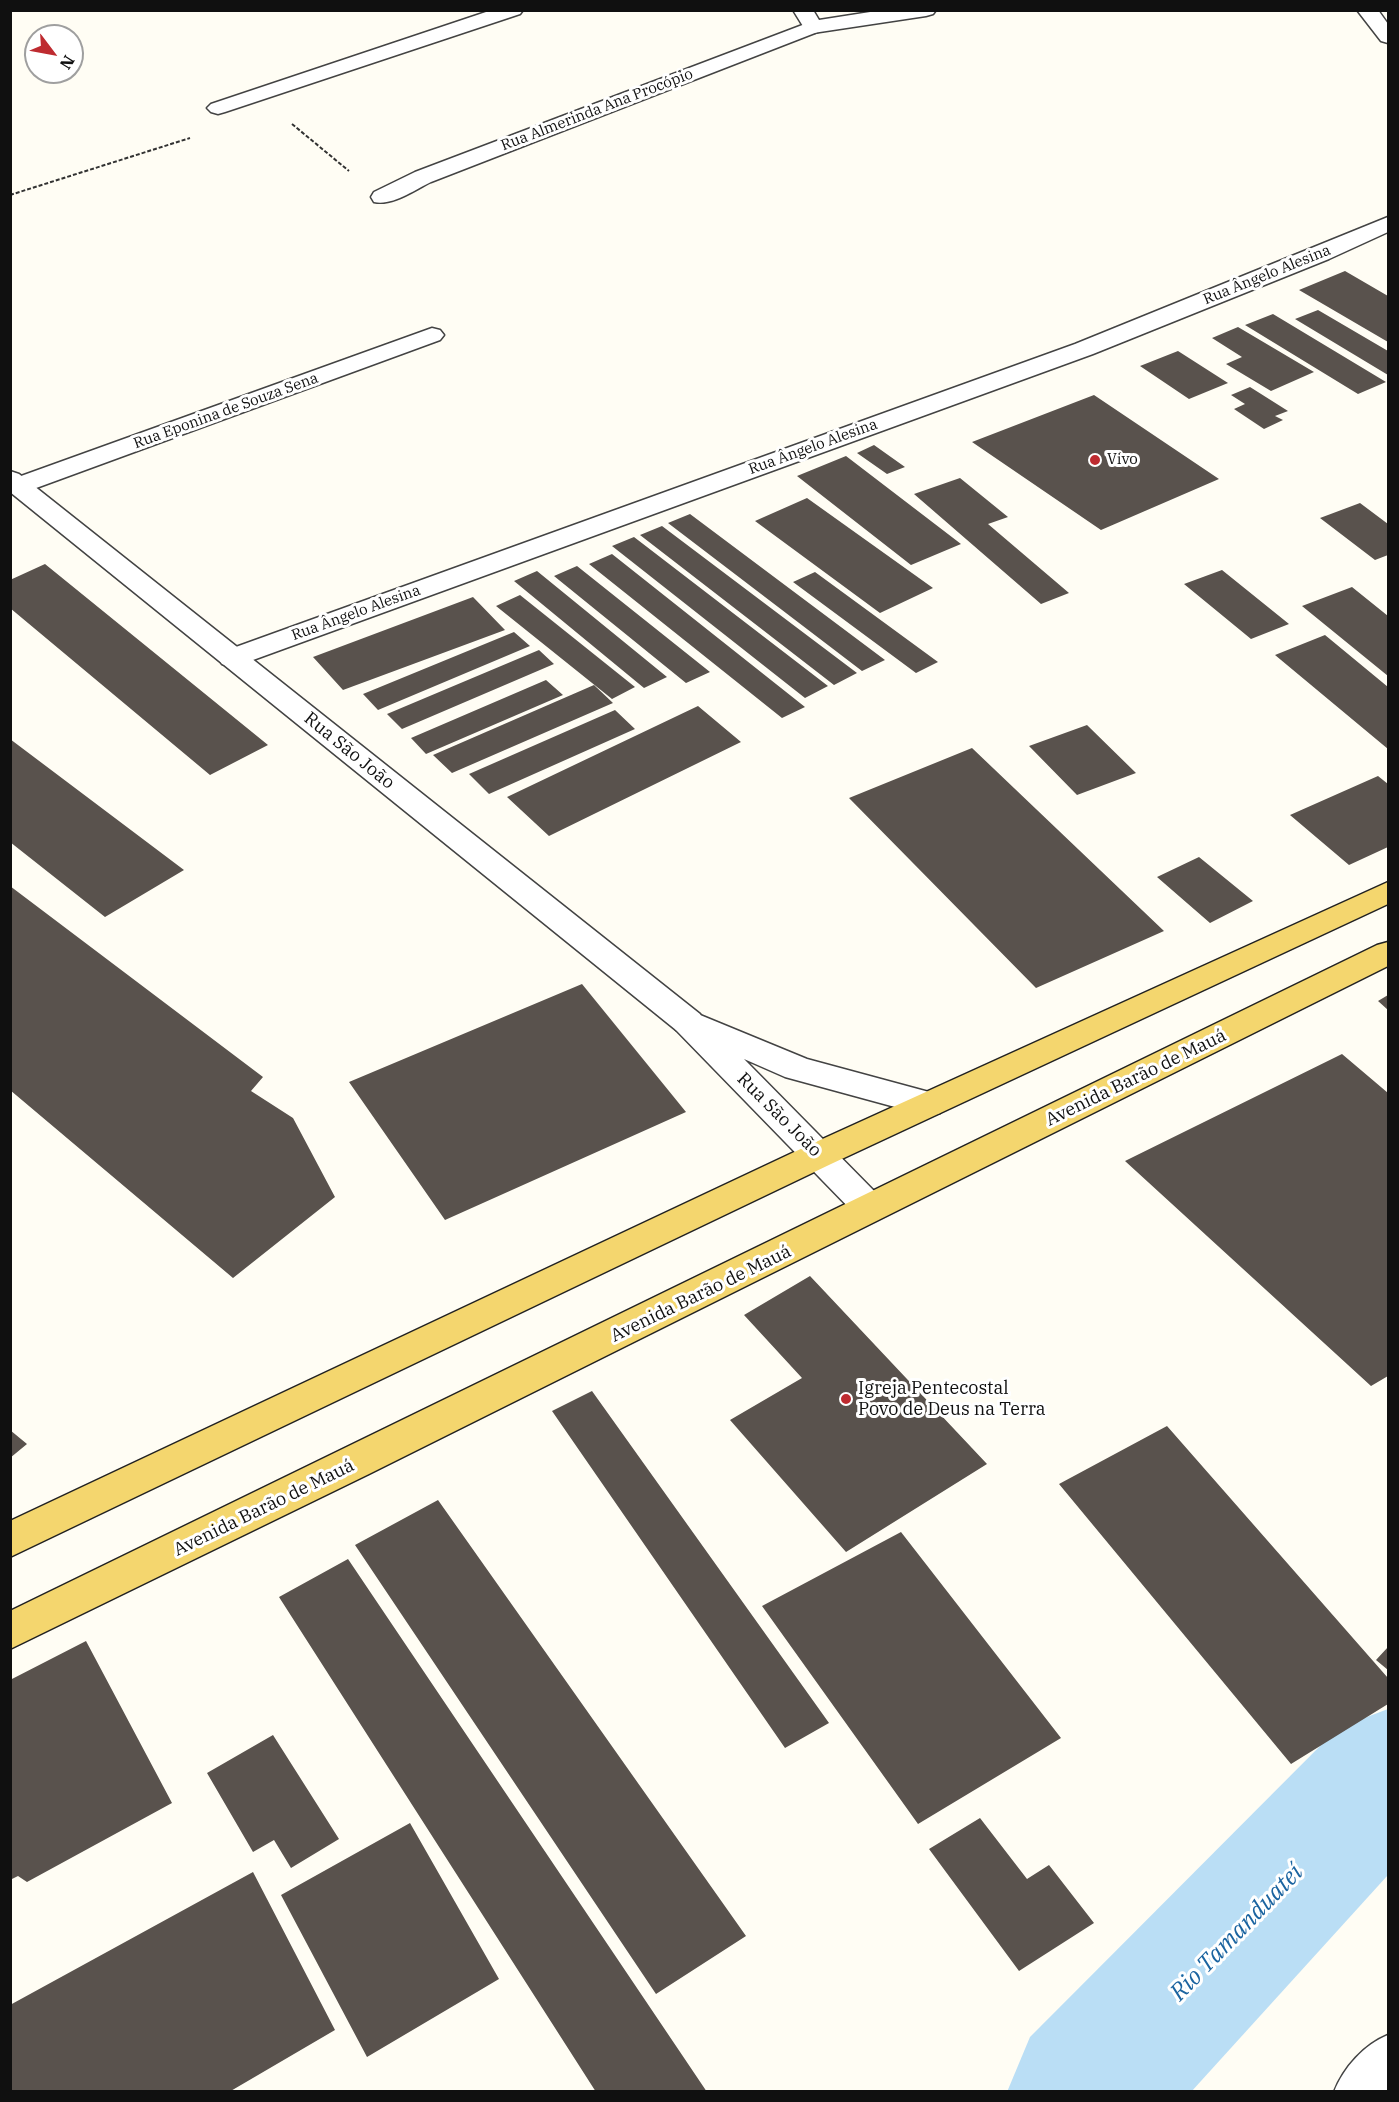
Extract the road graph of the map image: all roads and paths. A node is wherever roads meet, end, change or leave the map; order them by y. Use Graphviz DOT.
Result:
graph roads {
  1 [pos="513,10"];
  2 [pos="926,10"];
  3 [pos="1367,10"];
  4 [pos="808,19"];
  5 [pos="1389,37"];
  6 [pos="256,96"];
  7 [pos="218,108"];
  8 [pos="198,136"];
  9 [pos="10,195"];
  10 [pos="382,197"];
  11 [pos="1389,224"];
  12 [pos="432,335"];
  13 [pos="15,483"];
  14 [pos="232,658"];
  15 [pos="1389,892"];
  16 [pos="1389,952"];
  17 [pos="688,1022"];
  18 [pos="928,1104"];
  19 [pos="819,1155"];
  20 [pos="870,1208"];
  21 [pos="10,1540"];
  22 [pos="10,1631"];
  23 [pos="1389,2058"];
  24 [pos="1357,2091"];
  1 -- 6 [label="street"];
  2 -- 4 [label="street, Rua Almerinda Ana Procópio"];
  3 -- 5 [label="street"];
  4 -- 10 [label="street, Rua Almerinda Ana Procópio"];
  6 -- 7 [label="street"];
  6 -- 10 [label="path"];
  8 -- 9 [label="path"];
  11 -- 14 [label="street, Rua Ângelo Alesina"];
  12 -- 13 [label="street, Rua Eponina de Souza Sena"];
  13 -- 14 [label="street, Rua São João"];
  14 -- 17 [label="street, Rua São João"];
  15 -- 18 [label="main road"];
  16 -- 20 [label="main road, Avenida Barão de Mauá"];
  17 -- 18 [label="street, Rua São João"];
  17 -- 19 [label="street, Rua São João"];
  18 -- 19 [label="main road"];
  19 -- 20 [label="street, Rua São João"];
  19 -- 21 [label="main road"];
  20 -- 22 [label="main road, Avenida Barão de Mauá"];
  23 -- 24 [label="street"];
}
